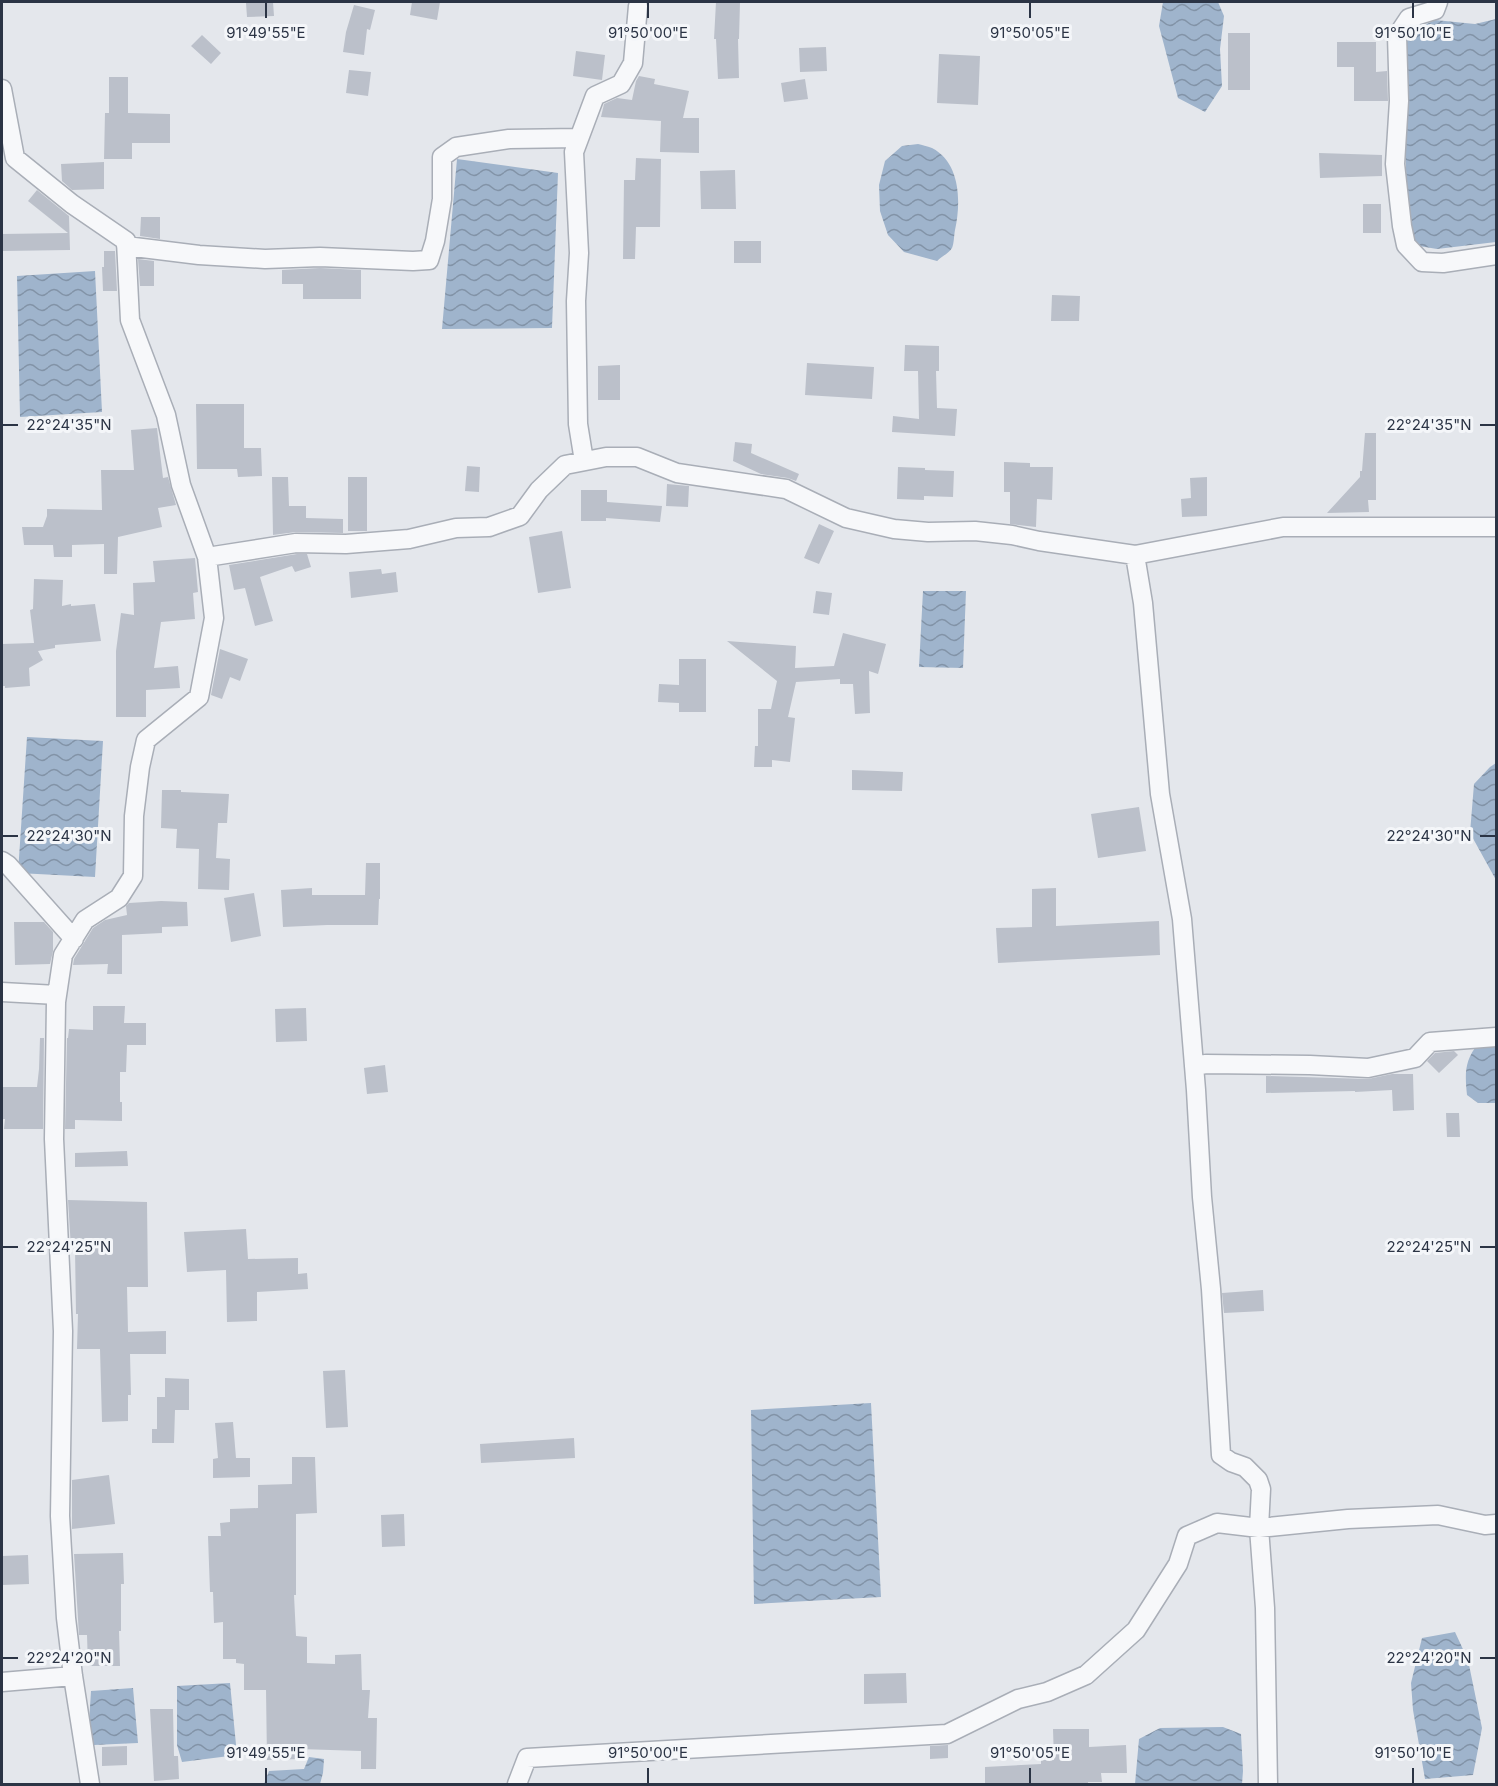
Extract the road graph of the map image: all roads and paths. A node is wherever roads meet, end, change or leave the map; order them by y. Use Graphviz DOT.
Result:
graph roads {
  1 [pos="1438,2"];
  2 [pos="638,6"];
  3 [pos="2,89"];
  4 [pos="579,138"];
  5 [pos="126,246"];
  6 [pos="1497,255"];
  7 [pos="584,461"];
  8 [pos="1497,527"];
  9 [pos="1135,555"];
  10 [pos="207,557"];
  11 [pos="2,861"];
  12 [pos="74,939"];
  13 [pos="2,992"];
  14 [pos="57,995"];
  15 [pos="1497,1037"];
  16 [pos="1194,1066"];
  17 [pos="1497,1524"];
  18 [pos="1259,1528"];
  19 [pos="73,1676"];
  20 [pos="2,1682"];
  21 [pos="90,1785"];
  22 [pos="517,1785"];
  23 [pos="1268,1785"];
  1 -- 6 [label="street"];
  2 -- 4 [label="street"];
  3 -- 5 [label="street"];
  4 -- 5 [label="street"];
  4 -- 7 [label="street"];
  5 -- 10 [label="street"];
  7 -- 9 [label="street"];
  7 -- 10 [label="street"];
  8 -- 9 [label="street"];
  9 -- 16 [label="street"];
  10 -- 12 [label="street"];
  11 -- 12 [label="street"];
  12 -- 14 [label="street"];
  13 -- 14 [label="street"];
  14 -- 19 [label="street"];
  15 -- 16 [label="street"];
  16 -- 18 [label="street"];
  17 -- 18 [label="street"];
  18 -- 22 [label="street"];
  18 -- 23 [label="street"];
  19 -- 20 [label="street"];
  19 -- 21 [label="street"];
}
